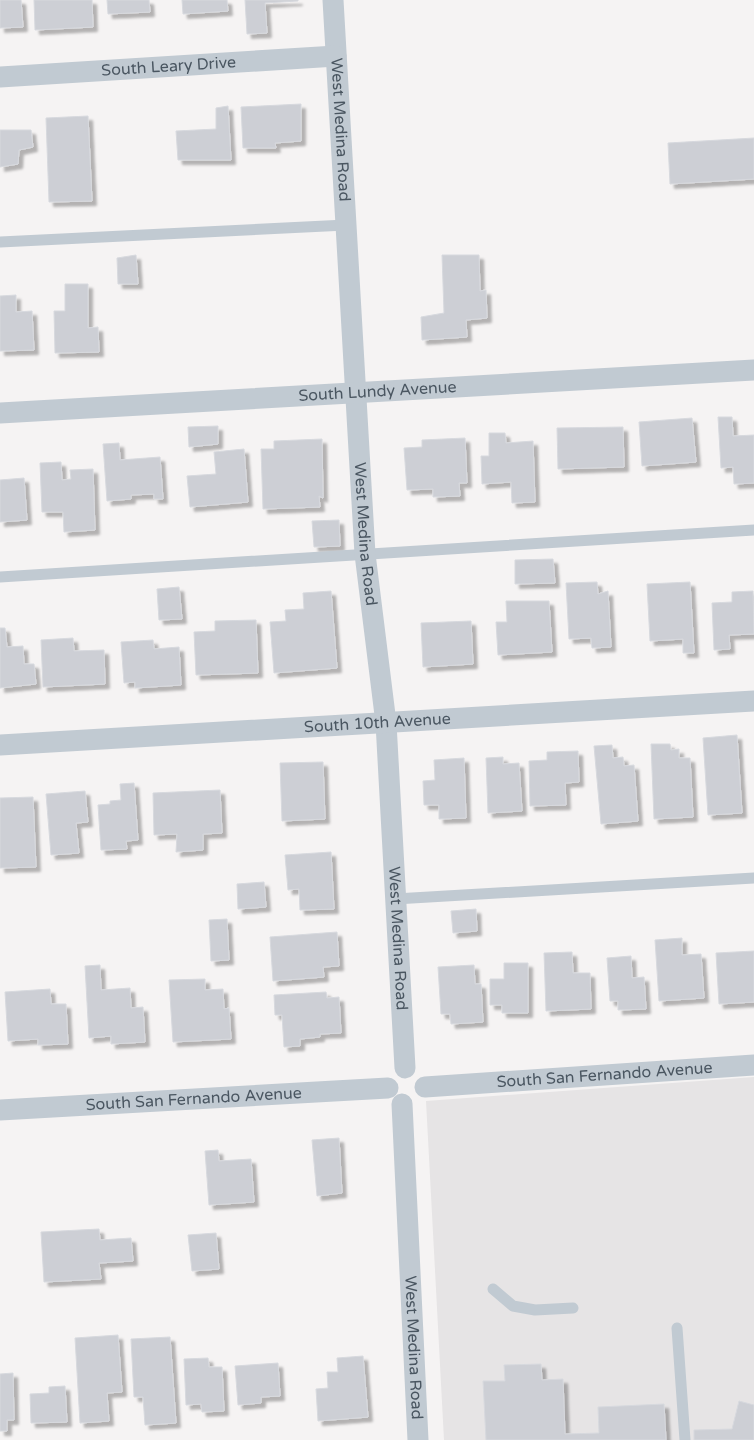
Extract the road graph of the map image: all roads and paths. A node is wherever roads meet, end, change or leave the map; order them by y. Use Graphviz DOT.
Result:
graph roads {
  1 [pos="333,0"];
  2 [pos="336,56"];
  3 [pos="0,77"];
  4 [pos="346,225"];
  5 [pos="0,242"];
  6 [pos="754,370"];
  7 [pos="356,393"];
  8 [pos="0,413"];
  9 [pos="754,530"];
  10 [pos="365,554"];
  11 [pos="0,577"];
  12 [pos="754,701"];
  13 [pos="386,722"];
  14 [pos="0,745"];
  15 [pos="754,878"];
  16 [pos="395,899"];
  17 [pos="754,1065"];
  18 [pos="406,1068"];
  19 [pos="425,1087"];
  20 [pos="388,1088"];
  21 [pos="402,1104"];
  22 [pos="0,1110"];
  23 [pos="493,1289"];
  24 [pos="573,1308"];
  25 [pos="677,1328"];
  26 [pos="418,1440"];
  27 [pos="684,1440"];
  1 -- 2 [label="street, West Medina Road"];
  2 -- 3 [label="street, South Leary Drive"];
  2 -- 4 [label="street, West Medina Road"];
  4 -- 5 [label="lane"];
  4 -- 7 [label="street, West Medina Road"];
  6 -- 7 [label="street, South Lundy Avenue"];
  7 -- 8 [label="street, South Lundy Avenue"];
  7 -- 10 [label="street, West Medina Road"];
  9 -- 10 [label="lane"];
  10 -- 11 [label="lane"];
  10 -- 13 [label="street, West Medina Road"];
  12 -- 13 [label="street, South 10th Avenue"];
  13 -- 14 [label="street, South 10th Avenue"];
  13 -- 16 [label="street, West Medina Road"];
  15 -- 16 [label="lane"];
  16 -- 18 [label="street, West Medina Road"];
  17 -- 19 [label="street, South San Fernando Avenue"];
  18 -- 19 [label="street"];
  18 -- 20 [label="street"];
  19 -- 21 [label="street"];
  20 -- 21 [label="street"];
  20 -- 22 [label="street, South San Fernando Avenue"];
  21 -- 26 [label="street, West Medina Road"];
  23 -- 24 [label="lane"];
  25 -- 27 [label="lane"];
}
